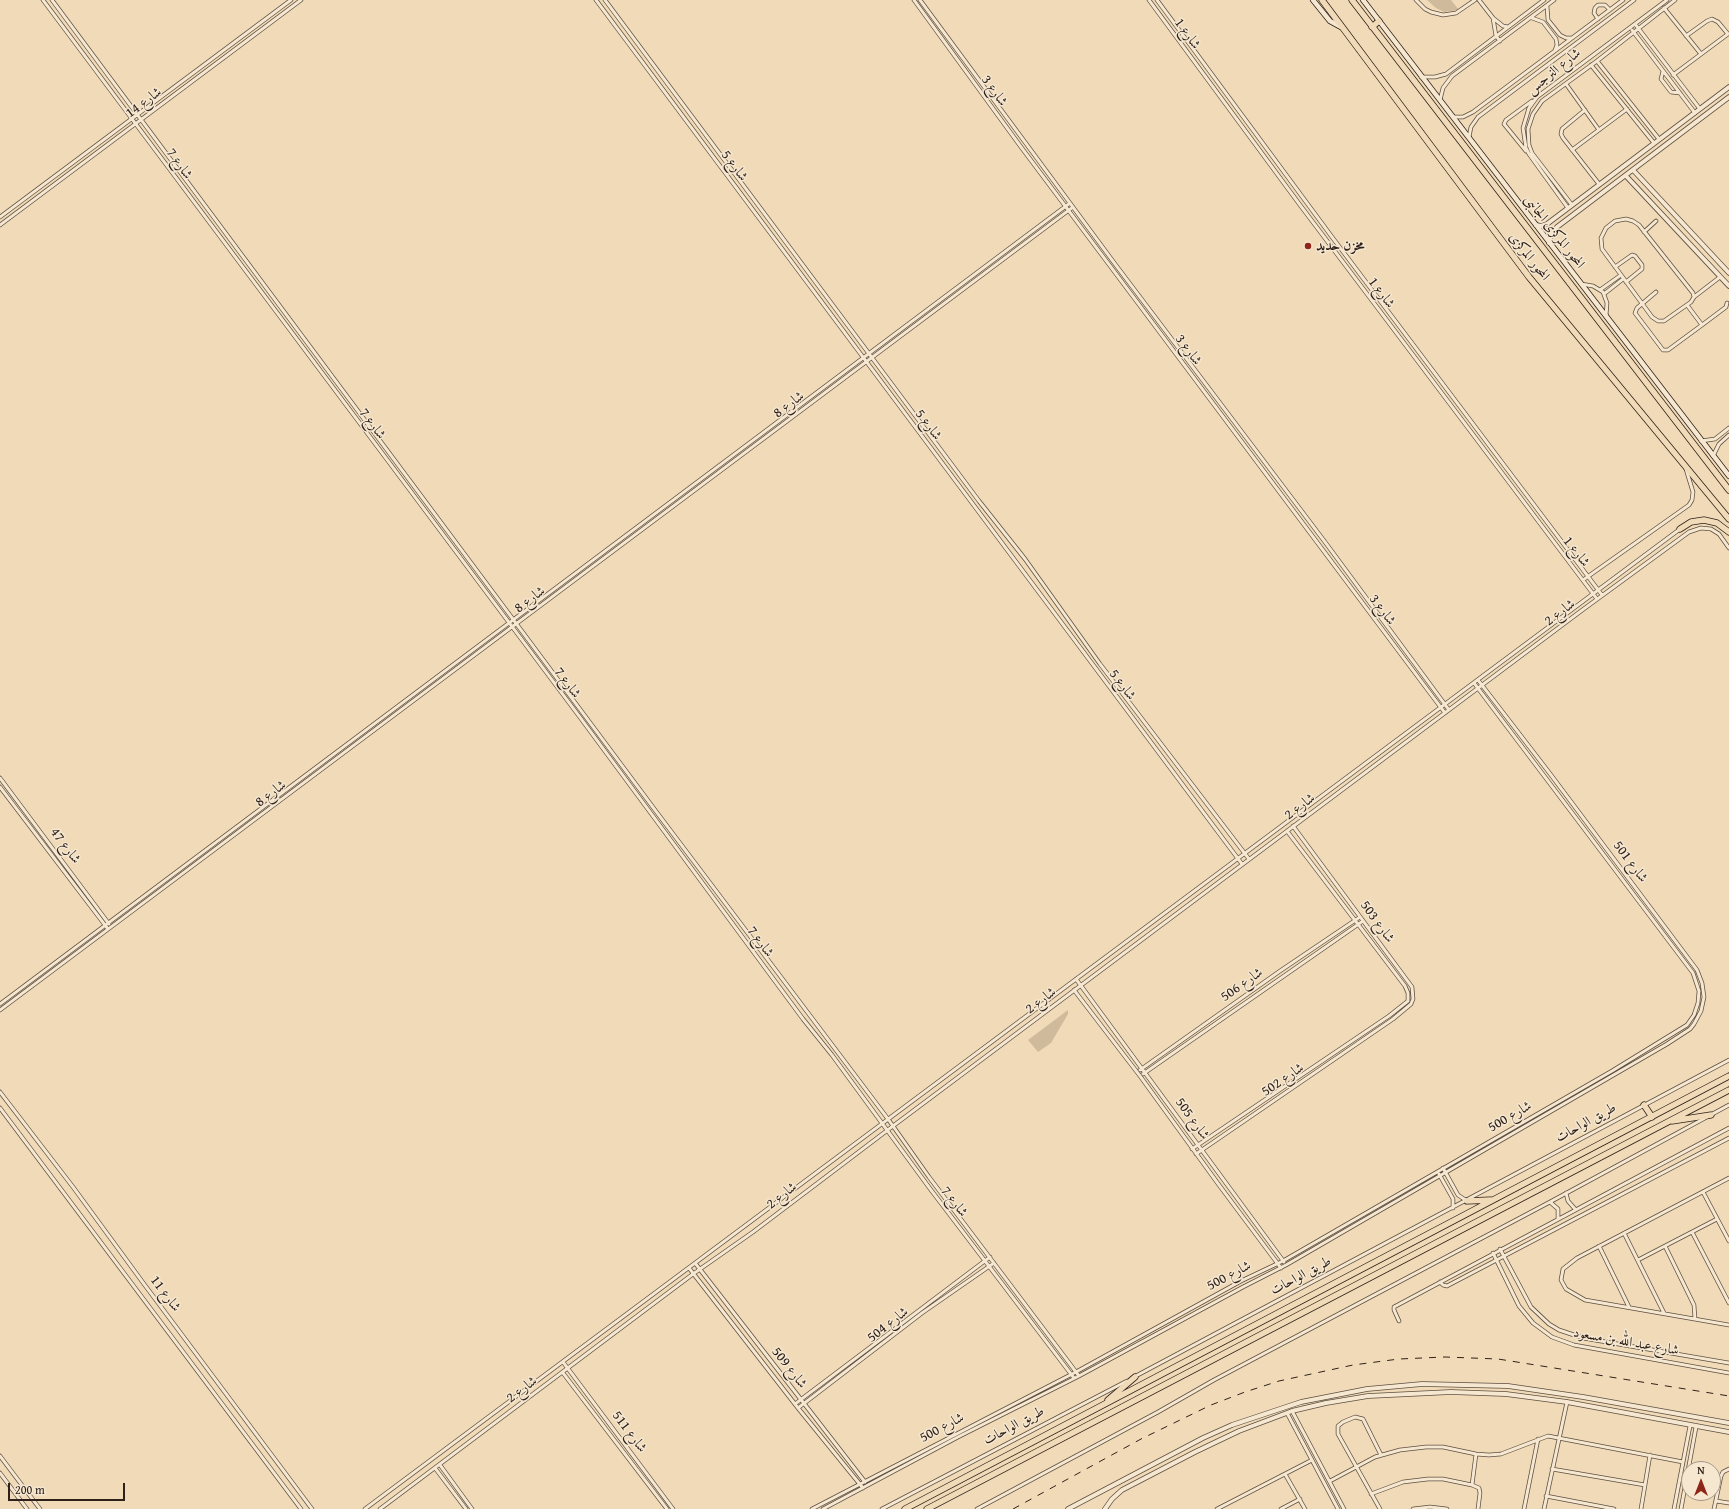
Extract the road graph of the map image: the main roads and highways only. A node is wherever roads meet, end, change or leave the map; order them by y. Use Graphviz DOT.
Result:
graph roads {
  1 [pos="1313,0"];
  2 [pos="1322,0"];
  3 [pos="1352,0"];
  4 [pos="1363,0"];
  5 [pos="1379,21"];
  6 [pos="1341,27"];
  7 [pos="1372,27"];
  8 [pos="1729,476"];
  9 [pos="1729,490"];
  10 [pos="1729,519"];
  11 [pos="1680,530"];
  12 [pos="1729,532"];
  13 [pos="1729,1076"];
  14 [pos="1729,1090"];
  15 [pos="1644,1105"];
  16 [pos="1711,1115"];
  17 [pos="1652,1117"];
  18 [pos="1668,1121"];
  19 [pos="1494,1200"];
  20 [pos="1467,1201"];
  21 [pos="1135,1377"];
  22 [pos="1099,1408"];
  23 [pos="905,1509"];
  24 [pos="927,1509"];
  1 -- 6 [label="main road"];
  2 -- 6 [label="highway, المحور المركزى"];
  3 -- 7 [label="highway, المحور المركزى"];
  4 -- 5 [label="main road, المحور المركزى الجانبى"];
  5 -- 7 [label="highway"];
  5 -- 8 [label="main road, المحور المركزى الجانبى"];
  6 -- 10 [label="highway, المحور المركزى"];
  7 -- 9 [label="highway, المحور المركزى"];
  11 -- 12 [label="highway"];
  13 -- 17 [label="highway, طريق الواحات"];
  14 -- 18 [label="highway"];
  15 -- 17 [label="highway"];
  16 -- 18 [label="highway"];
  17 -- 19 [label="highway, طريق الواحات"];
  18 -- 24 [label="highway"];
  19 -- 20 [label="highway"];
  19 -- 22 [label="highway, طريق الواحات"];
  21 -- 22 [label="highway"];
  22 -- 23 [label="highway, طريق الواحات"];
}
